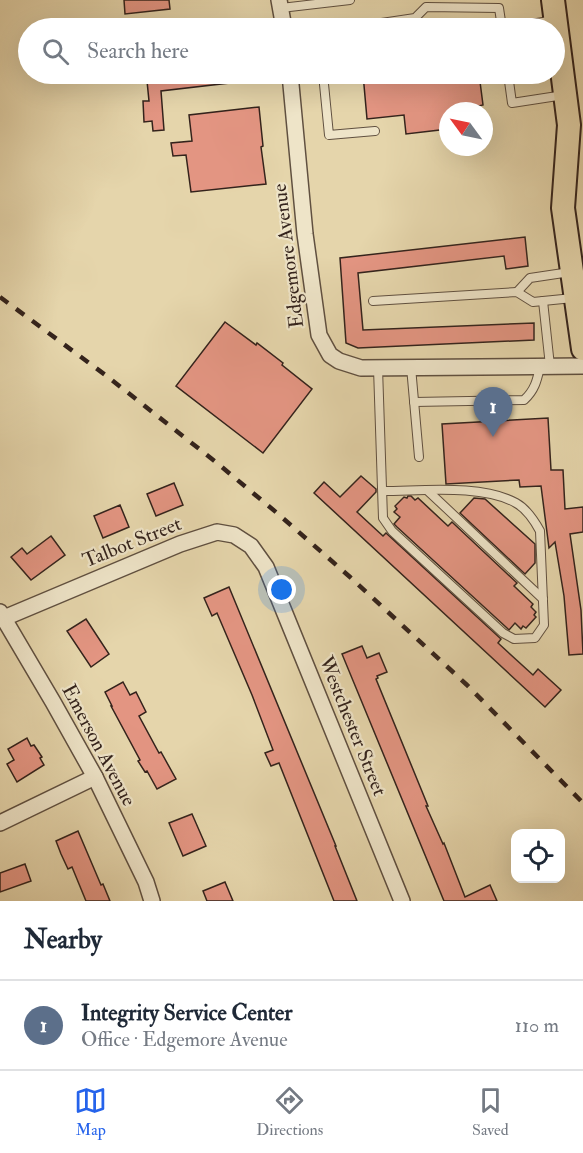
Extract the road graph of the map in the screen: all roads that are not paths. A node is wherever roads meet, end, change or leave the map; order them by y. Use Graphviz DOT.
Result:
graph roads {
  1 [pos="350,0"];
  2 [pos="505,0"];
  3 [pos="280,4"];
  4 [pos="426,4"];
  5 [pos="499,8"];
  6 [pos="554,10"];
  7 [pos="415,18"];
  8 [pos="500,18"];
  9 [pos="534,18"];
  10 [pos="291,84"];
  11 [pos="324,84"];
  12 [pos="509,84"];
  13 [pos="564,84"];
  14 [pos="566,95"];
  15 [pos="576,127"];
  16 [pos="375,131"];
  17 [pos="583,170"];
  18 [pos="572,272"];
  19 [pos="518,292"];
  20 [pos="576,298"];
  21 [pos="373,301"];
  22 [pos="543,301"];
  23 [pos="583,349"];
  24 [pos="583,366"];
  25 [pos="545,367"];
  26 [pos="378,368"];
  27 [pos="411,368"];
  28 [pos="414,402"];
  29 [pos="419,457"];
  30 [pos="383,491"];
  31 [pos="428,491"];
  32 [pos="266,567"];
  33 [pos="543,599"];
  34 [pos="2,615"];
  35 [pos="95,777"];
  36 [pos="0,823"];
  37 [pos="152,901"];
  38 [pos="402,901"];
  1 -- 3 [label="lane"];
  2 -- 5 [label="lane"];
  4 -- 5 [label="lane"];
  4 -- 7 [label="lane"];
  5 -- 8 [label="lane"];
  6 -- 9 [label="lane"];
  10 -- 26 [label="street, Edgemore Avenue"];
  11 -- 16 [label="lane"];
  12 -- 14 [label="lane"];
  13 -- 14 [label="main road"];
  14 -- 15 [label="main road"];
  15 -- 17 [label="main road"];
  15 -- 18 [label="main road"];
  18 -- 19 [label="lane"];
  18 -- 20 [label="main road"];
  19 -- 21 [label="lane"];
  19 -- 22 [label="lane"];
  20 -- 22 [label="lane"];
  20 -- 23 [label="main road"];
  22 -- 25 [label="lane"];
  24 -- 25 [label="street, Edgemore Avenue"];
  25 -- 27 [label="street, Edgemore Avenue"];
  25 -- 28 [label="lane"];
  26 -- 27 [label="street, Edgemore Avenue"];
  26 -- 30 [label="lane"];
  27 -- 28 [label="lane"];
  28 -- 29 [label="lane"];
  30 -- 31 [label="lane"];
  30 -- 33 [label="lane"];
  31 -- 33 [label="lane"];
  31 -- 33 [label="lane"];
  32 -- 34 [label="street, Talbot Street"];
  32 -- 38 [label="street, Westchester Street"];
  34 -- 35 [label="street, Emerson Avenue"];
  35 -- 36 [label="street"];
  35 -- 37 [label="street, Emerson Avenue"];
}
